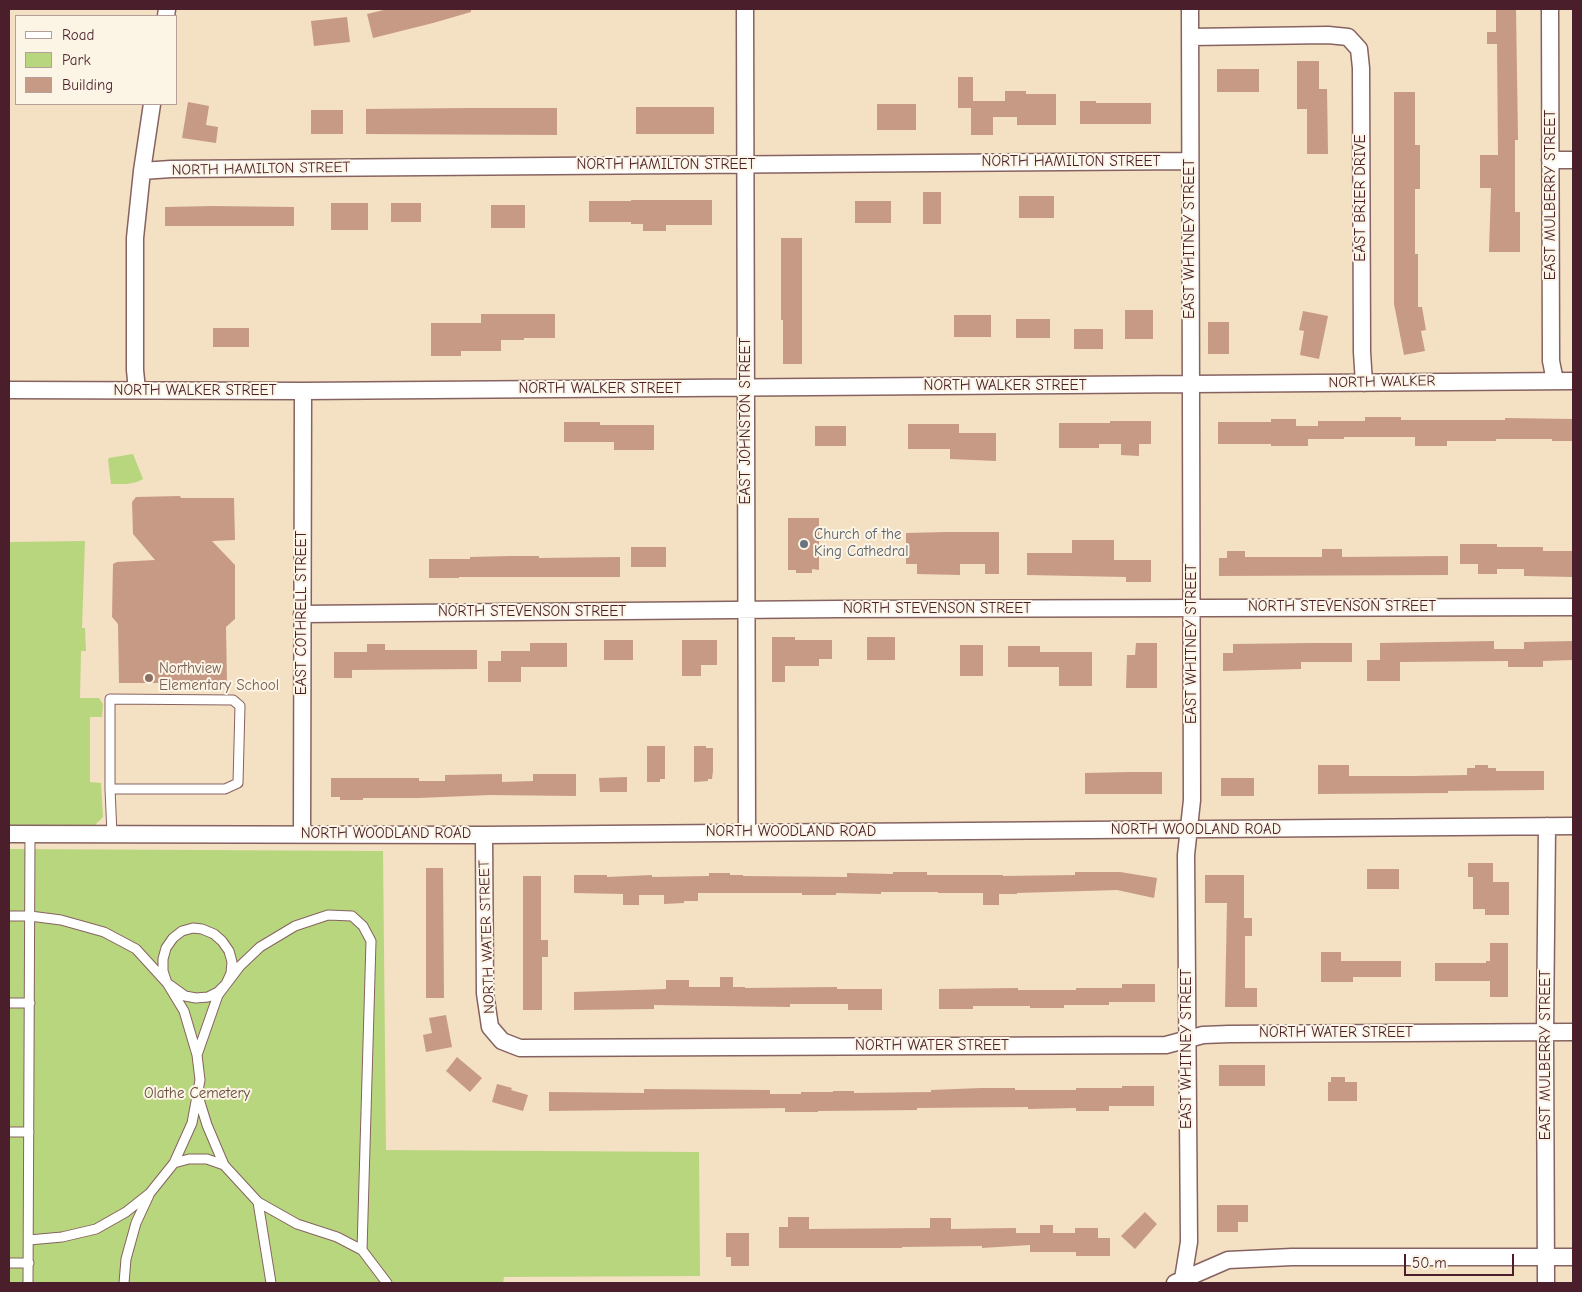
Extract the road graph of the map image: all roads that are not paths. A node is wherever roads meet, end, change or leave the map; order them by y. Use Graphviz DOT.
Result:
graph roads {
  1 [pos="745,9"];
  2 [pos="1190,9"];
  3 [pos="1550,9"];
  4 [pos="1190,37"];
  5 [pos="152,105"];
  6 [pos="1550,160"];
  7 [pos="1573,160"];
  8 [pos="1190,162"];
  9 [pos="745,164"];
  10 [pos="142,171"];
  11 [pos="1555,381"];
  12 [pos="1573,381"];
  13 [pos="1364,383"];
  14 [pos="1191,384"];
  15 [pos="746,387"];
  16 [pos="9,390"];
  17 [pos="137,390"];
  18 [pos="303,391"];
  19 [pos="1573,606"];
  20 [pos="1191,608"];
  21 [pos="746,610"];
  22 [pos="302,614"];
  23 [pos="110,789"];
  24 [pos="1547,826"];
  25 [pos="1573,826"];
  26 [pos="1189,830"];
  27 [pos="747,832"];
  28 [pos="9,834"];
  29 [pos="30,834"];
  30 [pos="112,834"];
  31 [pos="302,834"];
  32 [pos="484,834"];
  33 [pos="9,916"];
  34 [pos="30,916"];
  35 [pos="167,983"];
  36 [pos="226,984"];
  37 [pos="9,1003"];
  38 [pos="30,1003"];
  39 [pos="1573,1032"];
  40 [pos="1545,1033"];
  41 [pos="1187,1039"];
  42 [pos="197,1055"];
  43 [pos="197,1094"];
  44 [pos="9,1132"];
  45 [pos="29,1132"];
  46 [pos="174,1164"];
  47 [pos="224,1165"];
  48 [pos="150,1193"];
  49 [pos="258,1202"];
  50 [pos="29,1240"];
  51 [pos="362,1250"];
  52 [pos="1546,1257"];
  53 [pos="1573,1257"];
  54 [pos="9,1263"];
  55 [pos="29,1263"];
  56 [pos="1179,1281"];
  57 [pos="28,1283"];
  58 [pos="124,1283"];
  59 [pos="271,1283"];
  60 [pos="387,1283"];
  61 [pos="1546,1283"];
  1 -- 9 [label="street, EAST JOHNSTON STREET"];
  2 -- 4 [label="street, EAST WHITNEY STREET"];
  3 -- 6 [label="street, EAST MULBERRY STREET"];
  4 -- 8 [label="street, EAST WHITNEY STREET"];
  4 -- 13 [label="street, EAST BRIER DRIVE"];
  5 -- 10 [label="street"];
  6 -- 7 [label="street"];
  6 -- 11 [label="street, EAST MULBERRY STREET"];
  8 -- 9 [label="street, NORTH HAMILTON STREET"];
  8 -- 14 [label="street, EAST WHITNEY STREET"];
  9 -- 10 [label="street, NORTH HAMILTON STREET"];
  9 -- 15 [label="street, EAST JOHNSTON STREET"];
  10 -- 17 [label="street"];
  11 -- 12 [label="street, NORTH WALKER"];
  11 -- 13 [label="street, NORTH WALKER"];
  13 -- 14 [label="street, NORTH WALKER"];
  14 -- 15 [label="street, NORTH WALKER STREET"];
  14 -- 20 [label="street, EAST WHITNEY STREET"];
  15 -- 18 [label="street, NORTH WALKER STREET"];
  15 -- 21 [label="street, EAST JOHNSTON STREET"];
  16 -- 17 [label="street, NORTH WALKER STREET"];
  17 -- 18 [label="street, NORTH WALKER STREET"];
  18 -- 22 [label="street, EAST COTHRELL STREET"];
  19 -- 20 [label="street, NORTH STEVENSON STREET"];
  20 -- 21 [label="street, NORTH STEVENSON STREET"];
  20 -- 26 [label="street, EAST WHITNEY STREET"];
  21 -- 22 [label="street, NORTH STEVENSON STREET"];
  21 -- 27 [label="street, EAST JOHNSTON STREET"];
  22 -- 31 [label="street, EAST COTHRELL STREET"];
  23 -- 23 [label="lane"];
  23 -- 30 [label="lane"];
  24 -- 25 [label="street, NORTH WOODLAND ROAD"];
  24 -- 26 [label="street, NORTH WOODLAND ROAD"];
  24 -- 40 [label="street, EAST MULBERRY STREET"];
  26 -- 27 [label="street, NORTH WOODLAND ROAD"];
  26 -- 41 [label="street, EAST WHITNEY STREET"];
  27 -- 32 [label="street, NORTH WOODLAND ROAD"];
  28 -- 29 [label="street, NORTH WOODLAND ROAD"];
  29 -- 30 [label="street, NORTH WOODLAND ROAD"];
  29 -- 34 [label="lane"];
  30 -- 31 [label="street, NORTH WOODLAND ROAD"];
  31 -- 32 [label="street, NORTH WOODLAND ROAD"];
  32 -- 41 [label="street, NORTH WATER STREET"];
  33 -- 34 [label="lane"];
  34 -- 35 [label="lane"];
  34 -- 38 [label="lane"];
  35 -- 36 [label="lane"];
  35 -- 36 [label="lane"];
  35 -- 42 [label="lane"];
  36 -- 42 [label="lane"];
  36 -- 51 [label="lane"];
  37 -- 38 [label="lane"];
  38 -- 45 [label="lane"];
  39 -- 40 [label="street, NORTH WATER STREET"];
  40 -- 41 [label="street, NORTH WATER STREET"];
  40 -- 52 [label="street, EAST MULBERRY STREET"];
  41 -- 56 [label="street, EAST WHITNEY STREET"];
  42 -- 43 [label="lane"];
  43 -- 46 [label="lane"];
  43 -- 47 [label="lane"];
  44 -- 45 [label="lane"];
  45 -- 50 [label="lane"];
  46 -- 47 [label="lane"];
  46 -- 48 [label="lane"];
  47 -- 49 [label="lane"];
  48 -- 50 [label="lane"];
  48 -- 58 [label="lane"];
  49 -- 51 [label="lane"];
  49 -- 59 [label="lane"];
  50 -- 55 [label="lane"];
  51 -- 60 [label="lane"];
  52 -- 53 [label="street"];
  52 -- 56 [label="street"];
  52 -- 61 [label="street, EAST MULBERRY STREET"];
  54 -- 55 [label="lane"];
  55 -- 57 [label="lane"];
}
